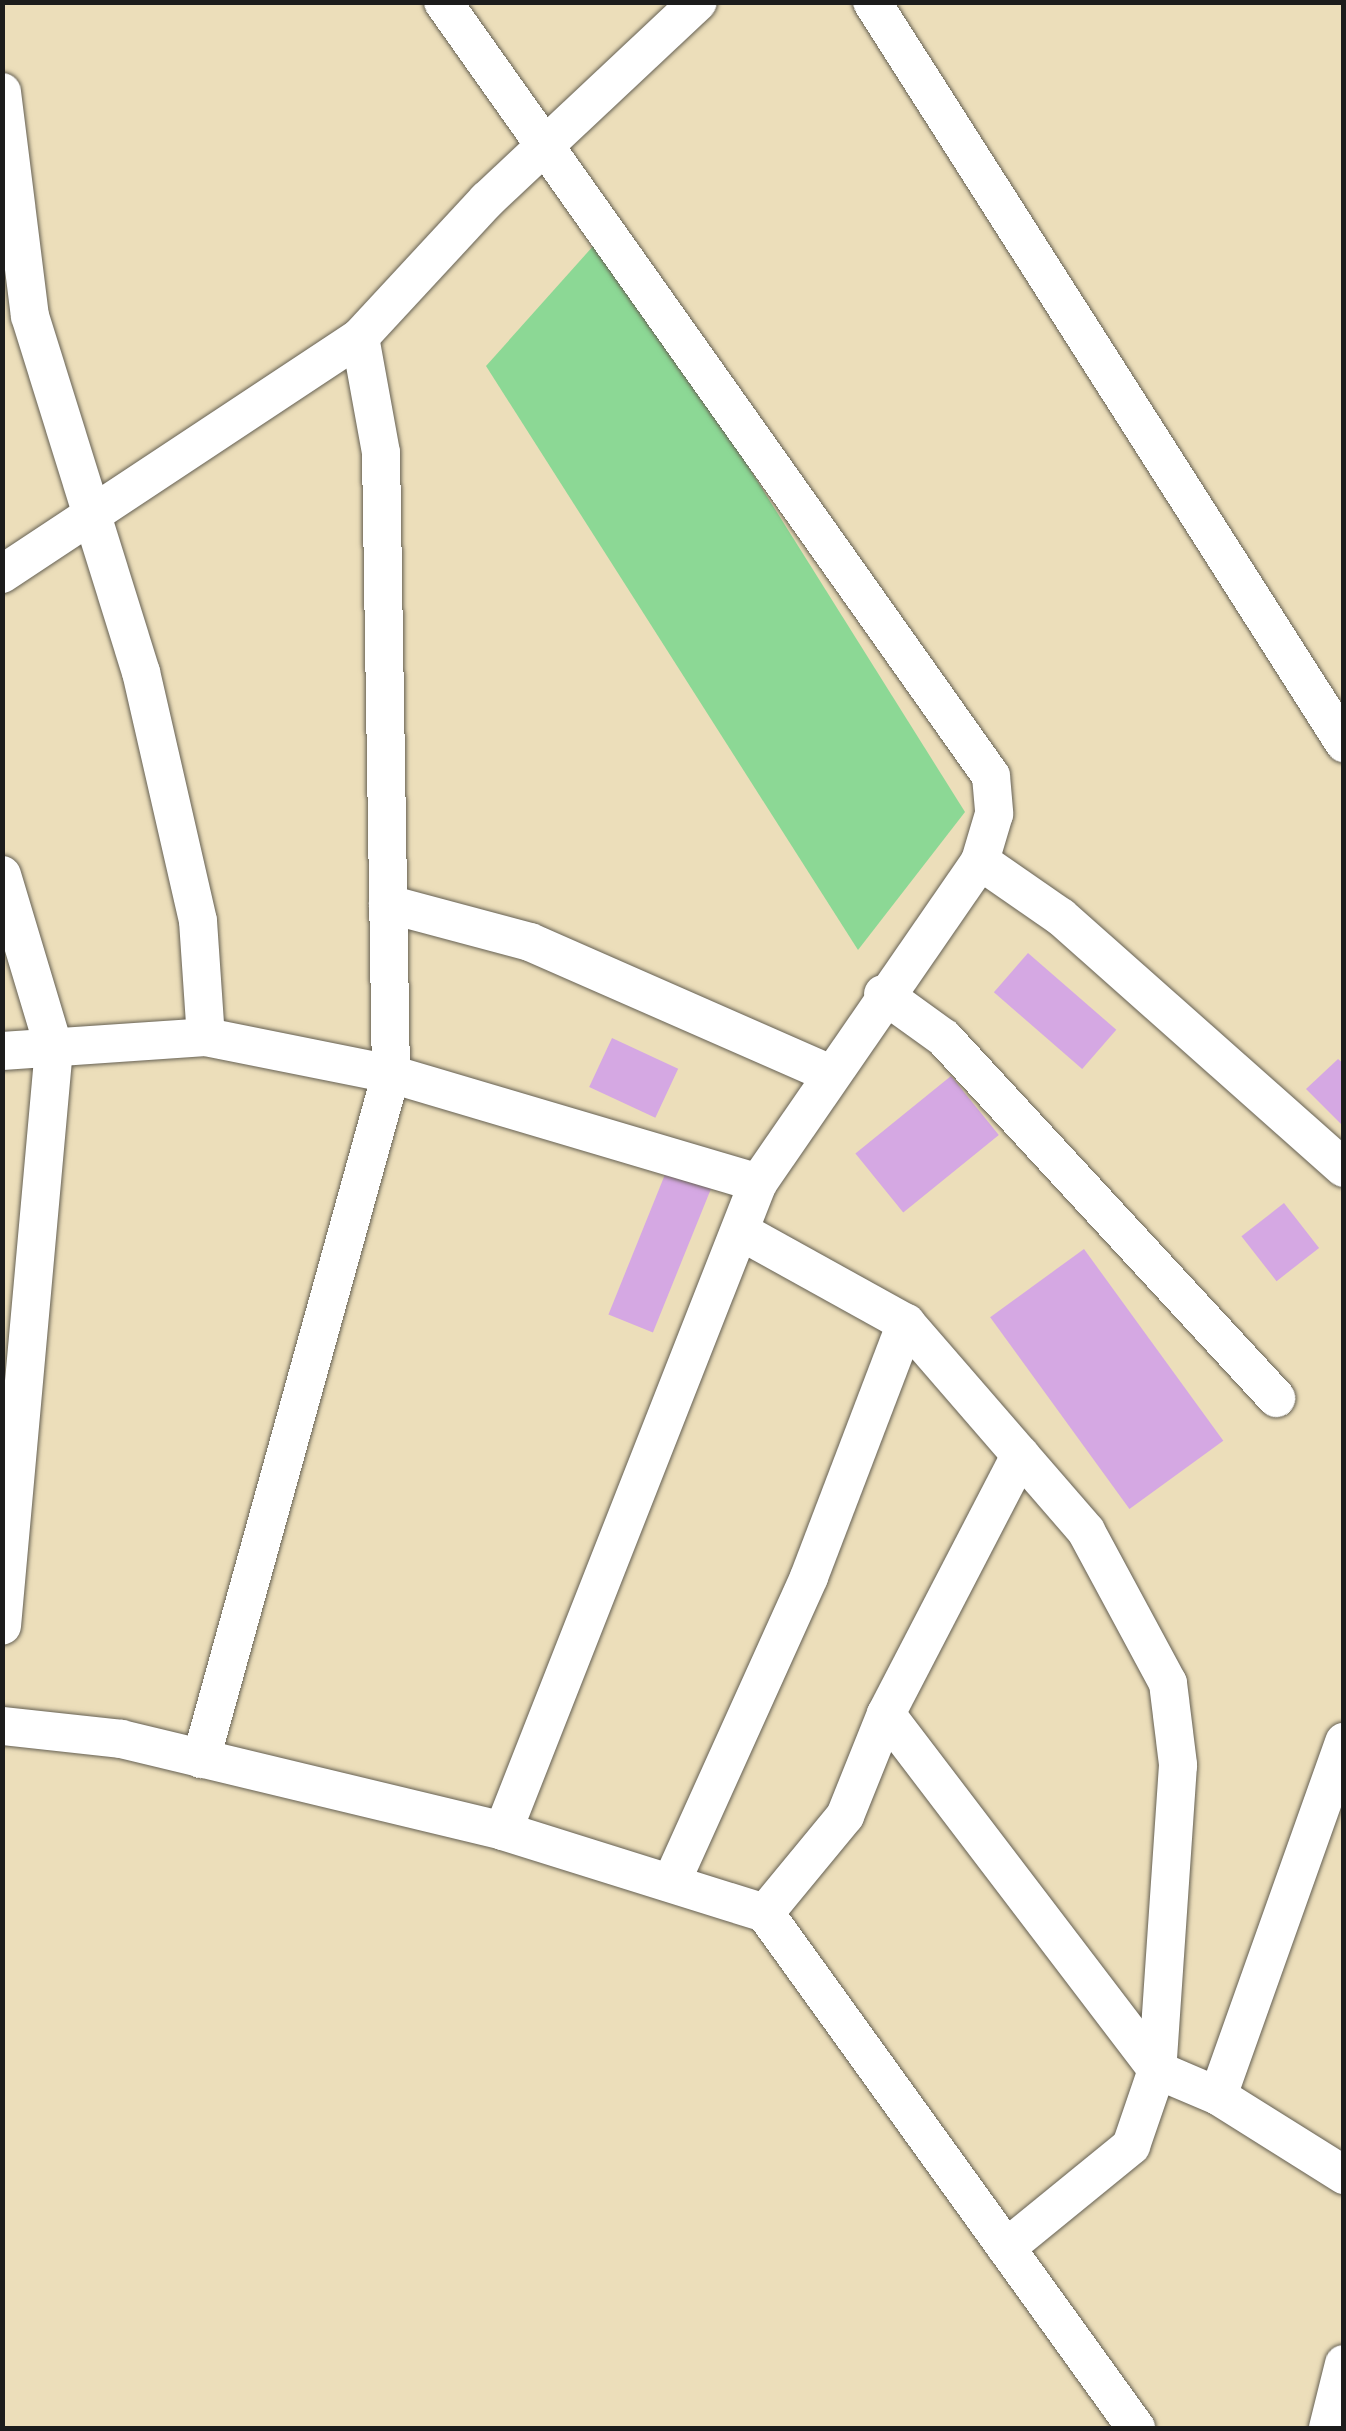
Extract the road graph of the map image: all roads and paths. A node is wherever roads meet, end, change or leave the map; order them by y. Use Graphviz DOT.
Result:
graph roads {
  1 [pos="443,2"];
  2 [pos="698,2"];
  3 [pos="872,2"];
  4 [pos="2,92"];
  5 [pos="546,144"];
  6 [pos="6,166"];
  7 [pos="360,337"];
  8 [pos="90,514"];
  9 [pos="2,574"];
  10 [pos="1344,743"];
  11 [pos="980,861"];
  12 [pos="2,875"];
  13 [pos="388,904"];
  14 [pos="883,994"];
  15 [pos="206,1037"];
  16 [pos="54,1048"];
  17 [pos="2,1052"];
  18 [pos="391,1074"];
  19 [pos="830,1074"];
  20 [pos="1344,1168"];
  21 [pos="758,1183"];
  22 [pos="740,1231"];
  23 [pos="906,1323"];
  24 [pos="1276,1398"];
  25 [pos="1020,1455"];
  26 [pos="2,1626"];
  27 [pos="886,1714"];
  28 [pos="2,1726"];
  29 [pos="1344,1742"];
  30 [pos="201,1759"];
  31 [pos="503,1831"];
  32 [pos="670,1883"];
  33 [pos="765,1912"];
  34 [pos="1156,2070"];
  35 [pos="1218,2096"];
  36 [pos="1344,2175"];
  37 [pos="1006,2248"];
  38 [pos="1344,2364"];
  39 [pos="1136,2428"];
  40 [pos="1328,2428"];
  1 -- 5 [label="street"];
  2 -- 5 [label="street"];
  3 -- 10 [label="street"];
  4 -- 6 [label="street"];
  5 -- 7 [label="street"];
  5 -- 11 [label="street"];
  6 -- 8 [label="street"];
  7 -- 8 [label="street"];
  7 -- 13 [label="street"];
  8 -- 9 [label="street"];
  8 -- 15 [label="street"];
  11 -- 14 [label="street"];
  11 -- 20 [label="street"];
  12 -- 16 [label="street"];
  13 -- 18 [label="street"];
  13 -- 19 [label="street"];
  14 -- 19 [label="street"];
  14 -- 24 [label="street"];
  15 -- 16 [label="street"];
  15 -- 18 [label="street"];
  16 -- 17 [label="street"];
  16 -- 26 [label="street"];
  18 -- 21 [label="street"];
  18 -- 30 [label="street"];
  19 -- 21 [label="street"];
  21 -- 22 [label="street"];
  22 -- 23 [label="street"];
  22 -- 31 [label="street"];
  23 -- 25 [label="street"];
  23 -- 32 [label="street"];
  25 -- 27 [label="street"];
  25 -- 34 [label="street"];
  27 -- 33 [label="street"];
  27 -- 34 [label="street"];
  28 -- 30 [label="street"];
  29 -- 35 [label="street"];
  30 -- 31 [label="street"];
  31 -- 32 [label="street"];
  32 -- 33 [label="street"];
  33 -- 37 [label="street"];
  34 -- 35 [label="street"];
  34 -- 37 [label="street"];
  35 -- 36 [label="street"];
  37 -- 39 [label="street"];
  38 -- 40 [label="street"];
}
